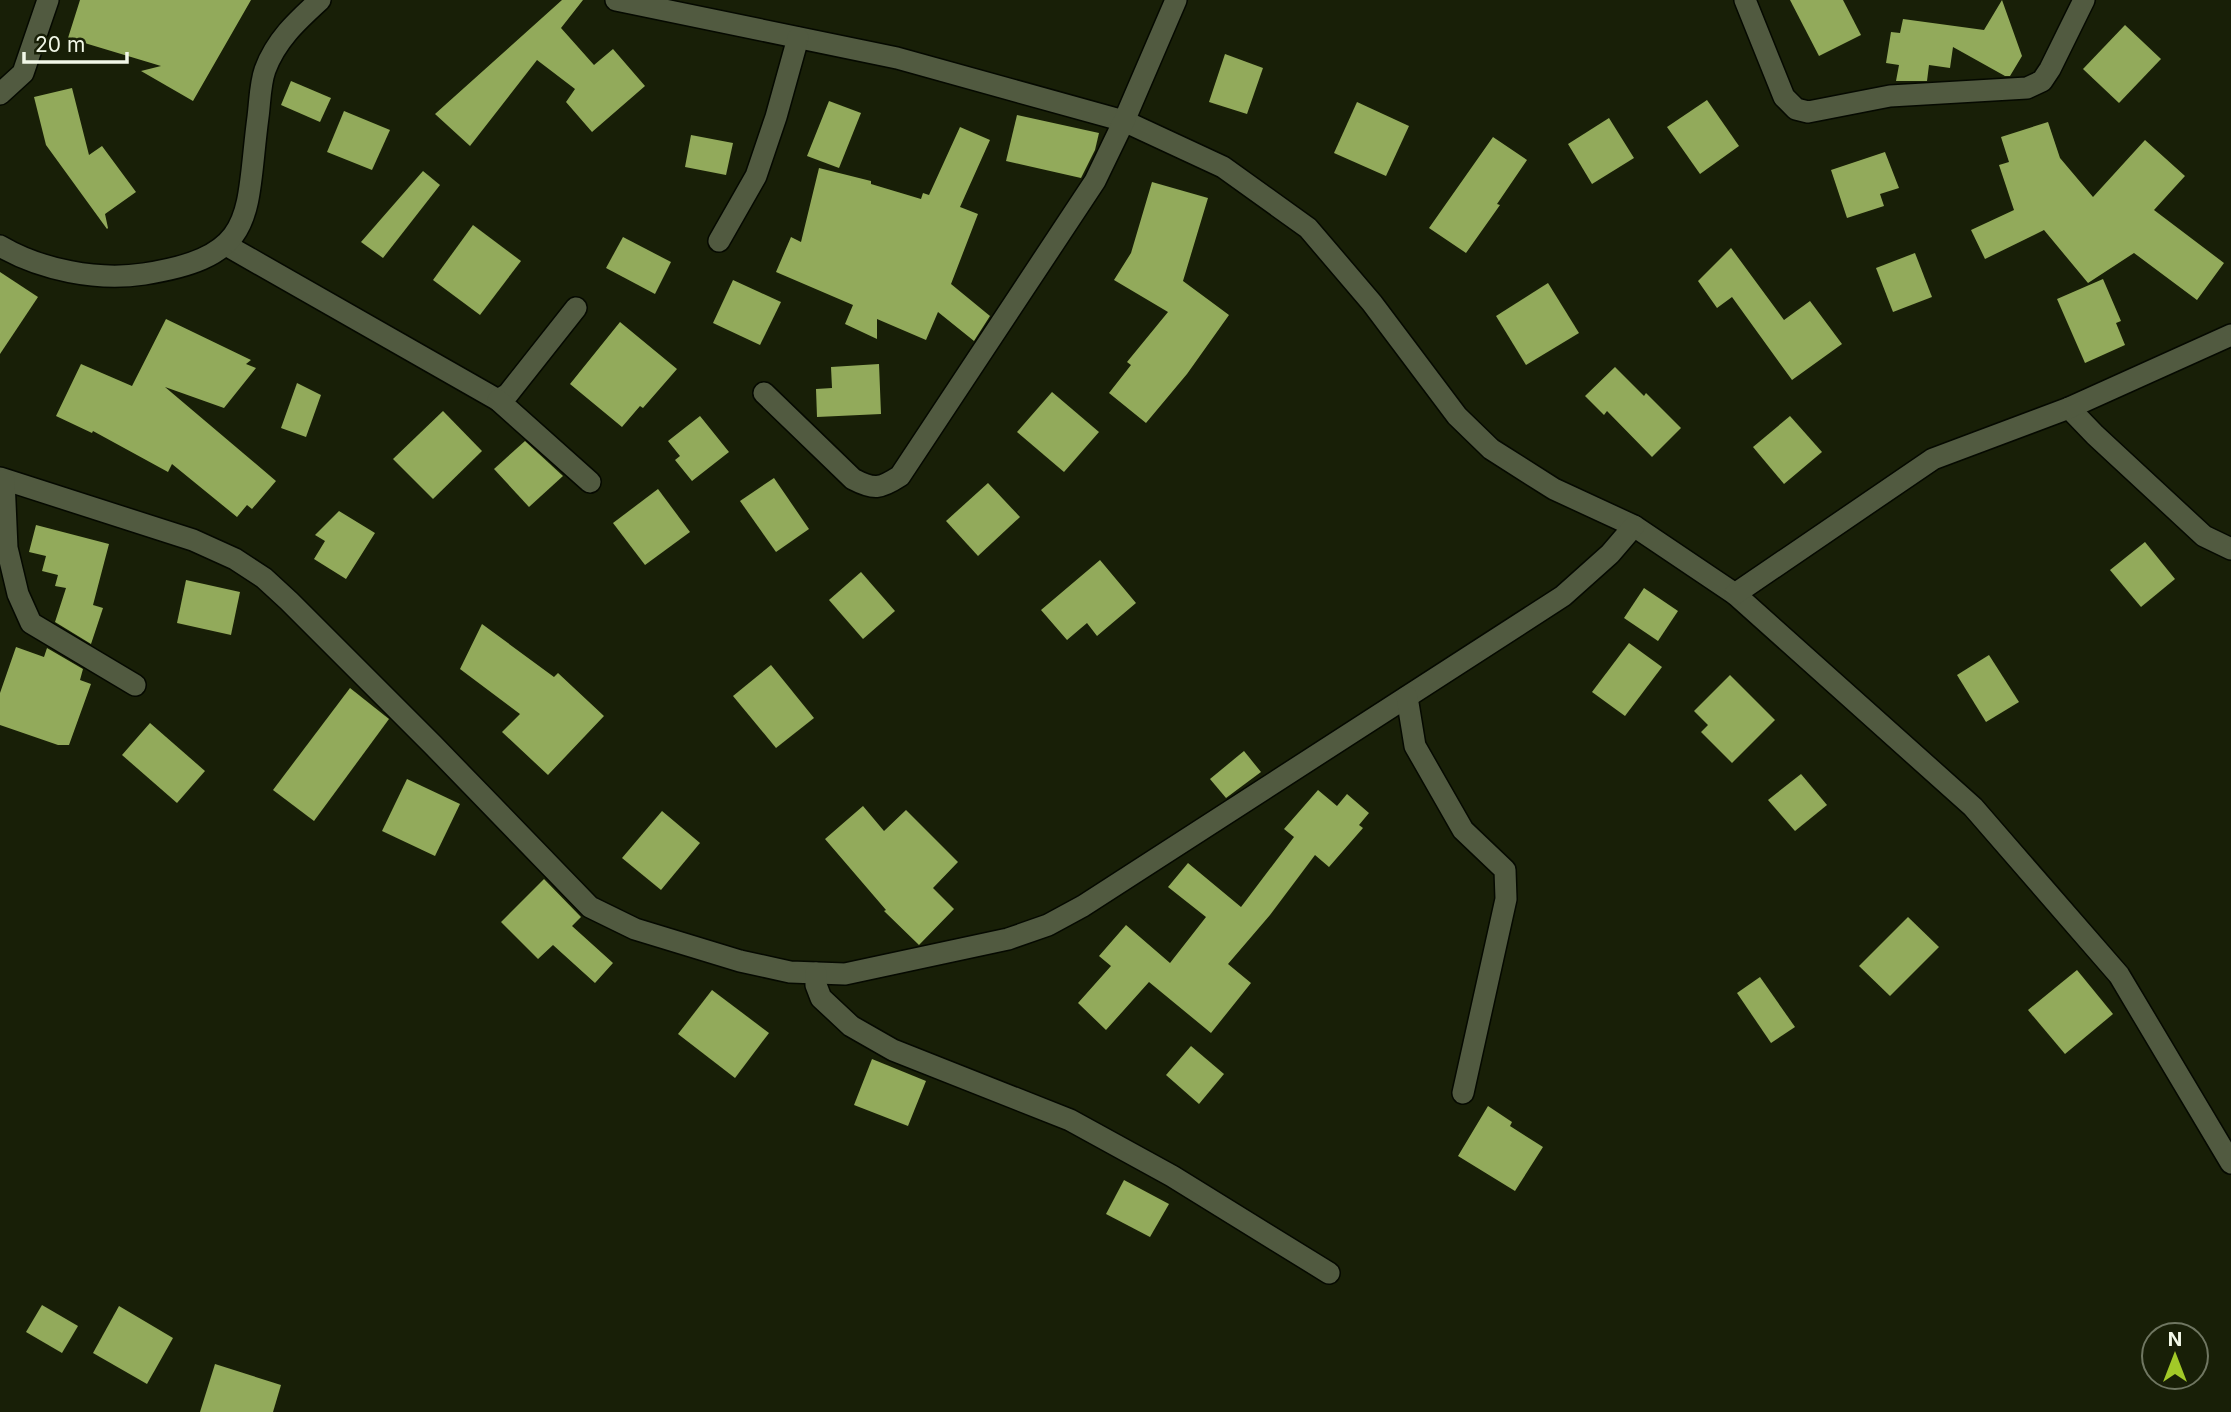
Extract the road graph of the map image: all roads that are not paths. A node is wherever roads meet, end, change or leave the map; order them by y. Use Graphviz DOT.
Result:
graph roads {
  1 [pos="48,0"];
  2 [pos="320,0"];
  3 [pos="616,0"];
  4 [pos="1176,0"];
  5 [pos="1745,0"];
  6 [pos="2084,0"];
  7 [pos="798,38"];
  8 [pos="0,94"];
  9 [pos="1124,121"];
  10 [pos="719,241"];
  11 [pos="226,245"];
  12 [pos="0,246"];
  13 [pos="576,308"];
  14 [pos="2231,335"];
  15 [pos="764,393"];
  16 [pos="498,400"];
  17 [pos="2069,408"];
  18 [pos="2,479"];
  19 [pos="590,482"];
  20 [pos="1634,526"];
  21 [pos="2231,549"];
  22 [pos="1735,594"];
  23 [pos="135,685"];
  24 [pos="1408,697"];
  25 [pos="816,973"];
  26 [pos="1462,1093"];
  27 [pos="2231,1163"];
  28 [pos="1329,1273"];
  1 -- 8 [label="street"];
  2 -- 11 [label="street"];
  3 -- 7 [label="street"];
  4 -- 9 [label="street"];
  5 -- 6 [label="street"];
  7 -- 9 [label="street"];
  7 -- 10 [label="street"];
  9 -- 15 [label="street"];
  9 -- 20 [label="street"];
  11 -- 12 [label="street"];
  11 -- 16 [label="street"];
  13 -- 16 [label="street"];
  14 -- 17 [label="street"];
  16 -- 19 [label="street"];
  17 -- 21 [label="street"];
  17 -- 22 [label="street"];
  18 -- 23 [label="street"];
  18 -- 25 [label="street"];
  20 -- 22 [label="street"];
  20 -- 24 [label="street"];
  22 -- 27 [label="street"];
  24 -- 25 [label="street"];
  24 -- 26 [label="street"];
  25 -- 28 [label="street"];
}
